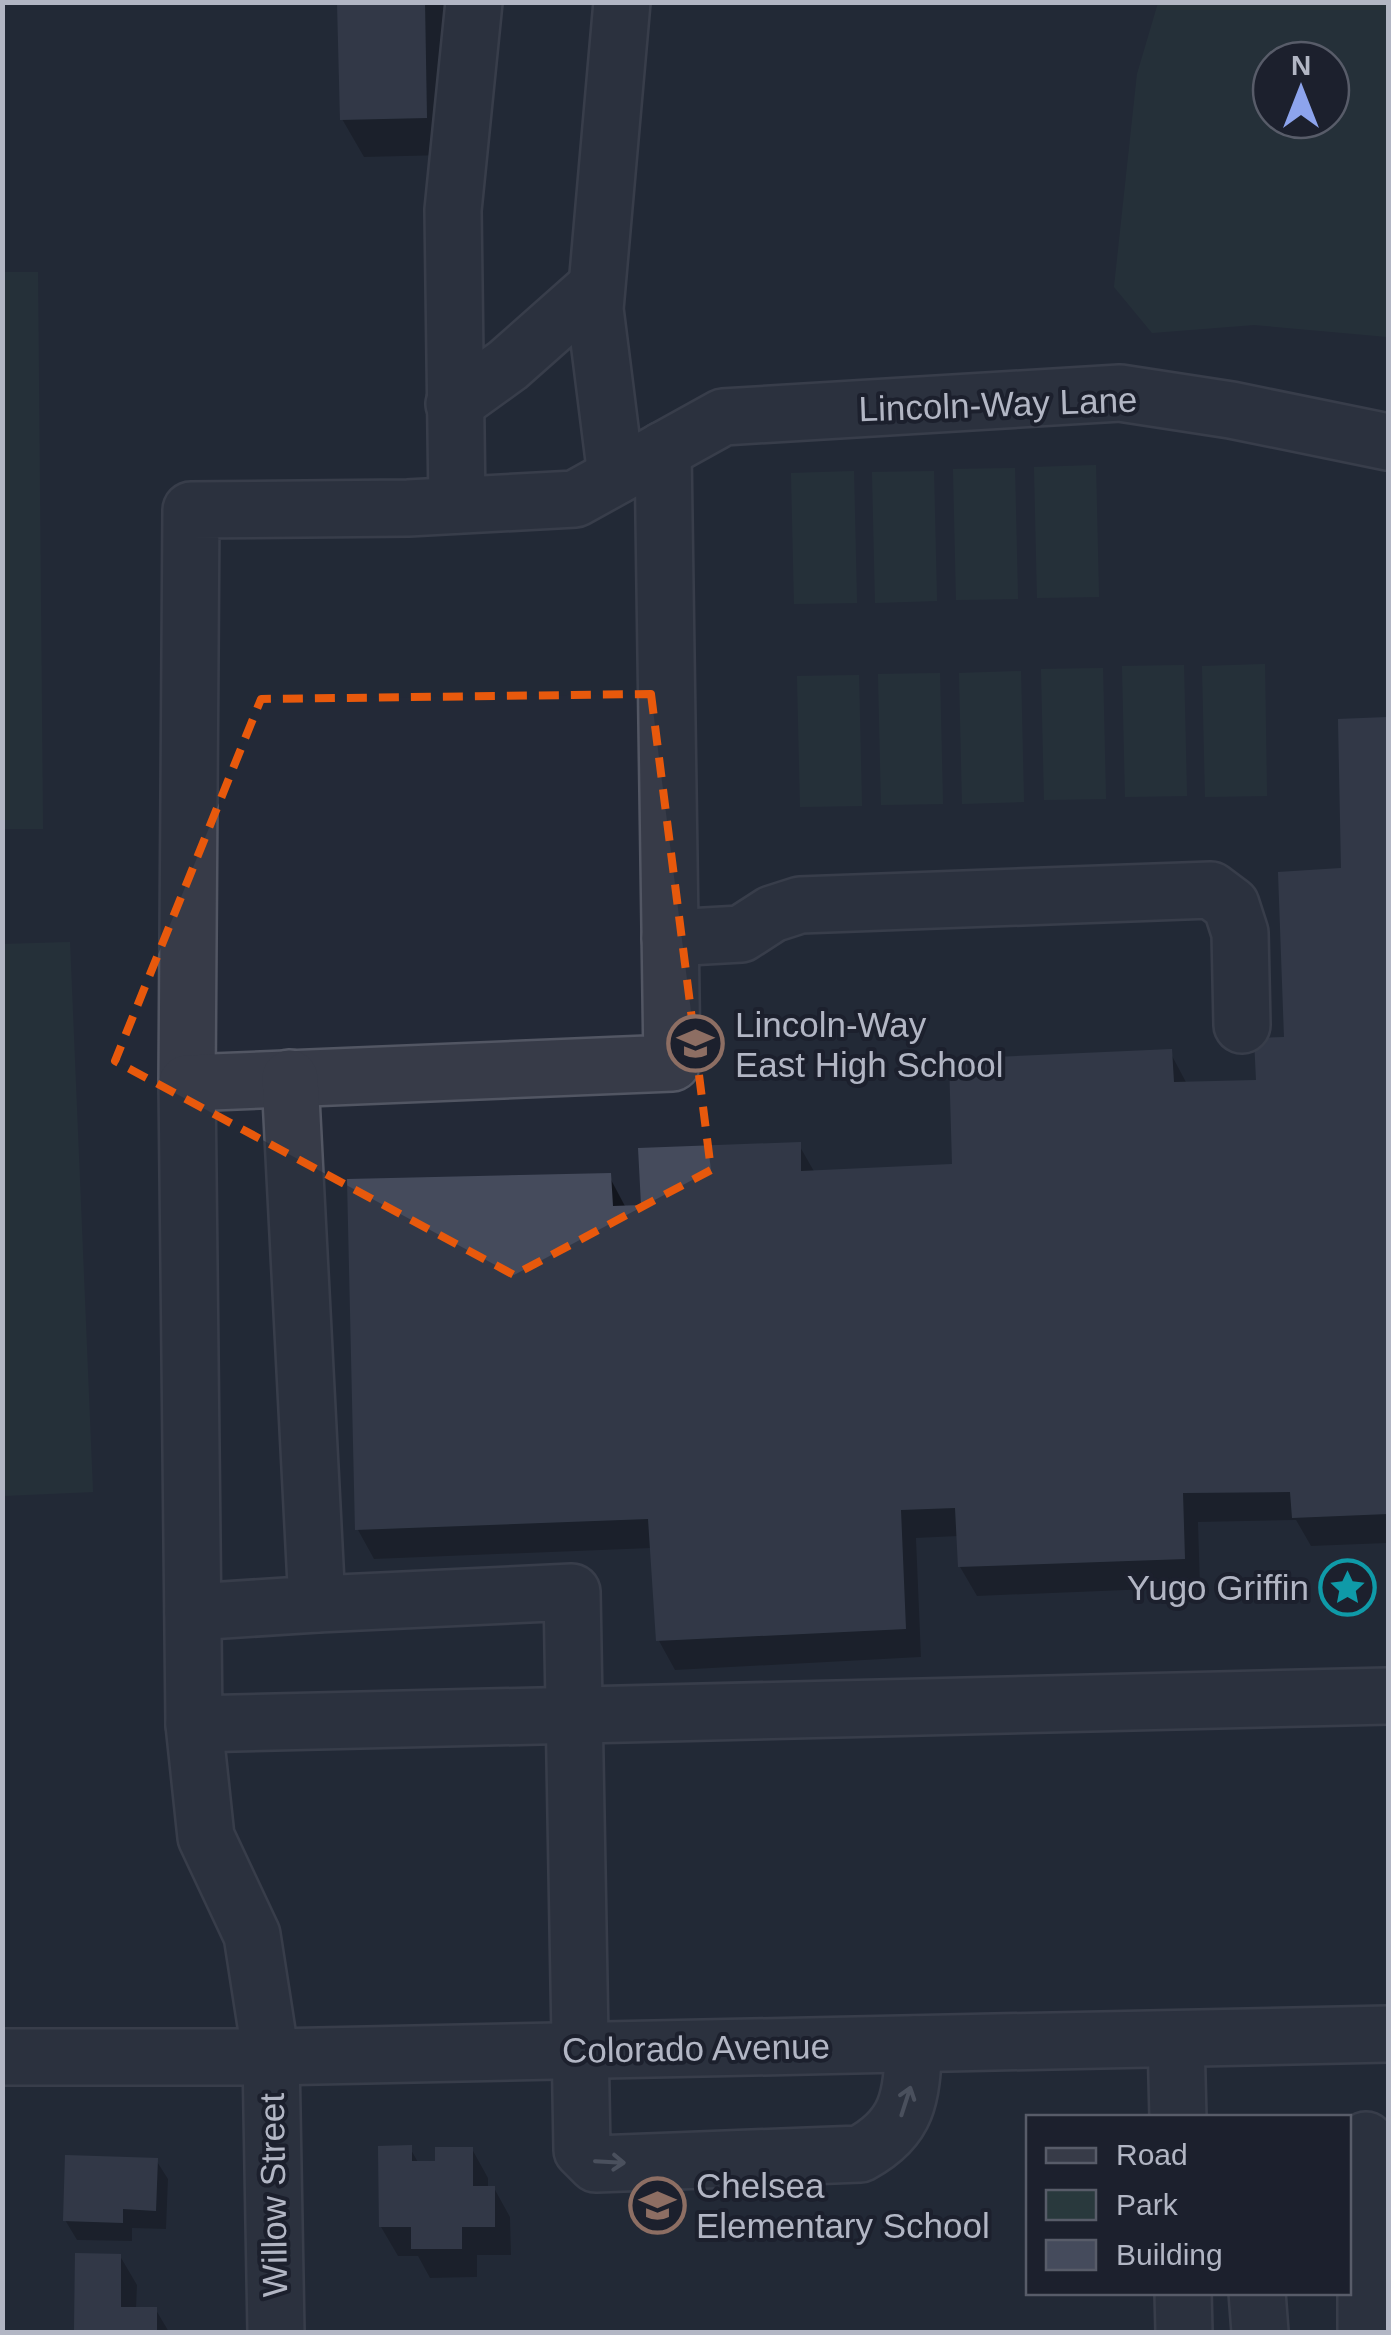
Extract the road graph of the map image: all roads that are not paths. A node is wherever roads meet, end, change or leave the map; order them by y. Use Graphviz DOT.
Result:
graph roads {
  1 [pos="474,2"];
  2 [pos="622,2"];
  3 [pos="596,287"];
  4 [pos="454,404"];
  5 [pos="1388,442"];
  6 [pos="639,463"];
  7 [pos="457,505"];
  8 [pos="670,938"];
  9 [pos="1242,1025"];
  10 [pos="290,1078"];
  11 [pos="187,1082"];
  12 [pos="317,1604"];
  13 [pos="193,1612"];
  14 [pos="1388,1696"];
  15 [pos="571,1716"];
  16 [pos="194,1724"];
  17 [pos="1388,2034"];
  18 [pos="1176,2039"];
  19 [pos="914,2044"];
  20 [pos="582,2050"];
  21 [pos="271,2056"];
  22 [pos="2,2057"];
  23 [pos="1178,2115"];
  24 [pos="1368,2140"];
  25 [pos="1183,2295"];
  26 [pos="1258,2295"];
  27 [pos="276,2332"];
  28 [pos="1184,2332"];
  29 [pos="1260,2332"];
  30 [pos="1366,2332"];
  1 -- 4 [label="street"];
  2 -- 3 [label="street"];
  3 -- 4 [label="street"];
  3 -- 6 [label="street"];
  4 -- 7 [label="street"];
  5 -- 6 [label="street, Lincoln-Way Lane"];
  6 -- 7 [label="street"];
  6 -- 8 [label="street"];
  7 -- 11 [label="street, Willow Street"];
  8 -- 9 [label="street"];
  8 -- 10 [label="street"];
  10 -- 11 [label="street"];
  10 -- 12 [label="street"];
  11 -- 13 [label="street, Willow Street"];
  12 -- 13 [label="street"];
  12 -- 15 [label="street"];
  13 -- 16 [label="street, Willow Street"];
  14 -- 15 [label="street"];
  15 -- 16 [label="street"];
  15 -- 20 [label="street"];
  16 -- 21 [label="street, Willow Street"];
  17 -- 18 [label="street, Colorado Avenue"];
  18 -- 19 [label="street, Colorado Avenue"];
  18 -- 23 [label="street"];
  19 -- 20 [label="street, Colorado Avenue"];
  20 -- 19 [label="street, one-way"];
  20 -- 21 [label="street, Colorado Avenue"];
  21 -- 22 [label="street, Colorado Avenue"];
  21 -- 27 [label="street, Willow Street"];
  24 -- 30 [label="street"];
  25 -- 28 [label="street"];
  26 -- 29 [label="street"];
}
